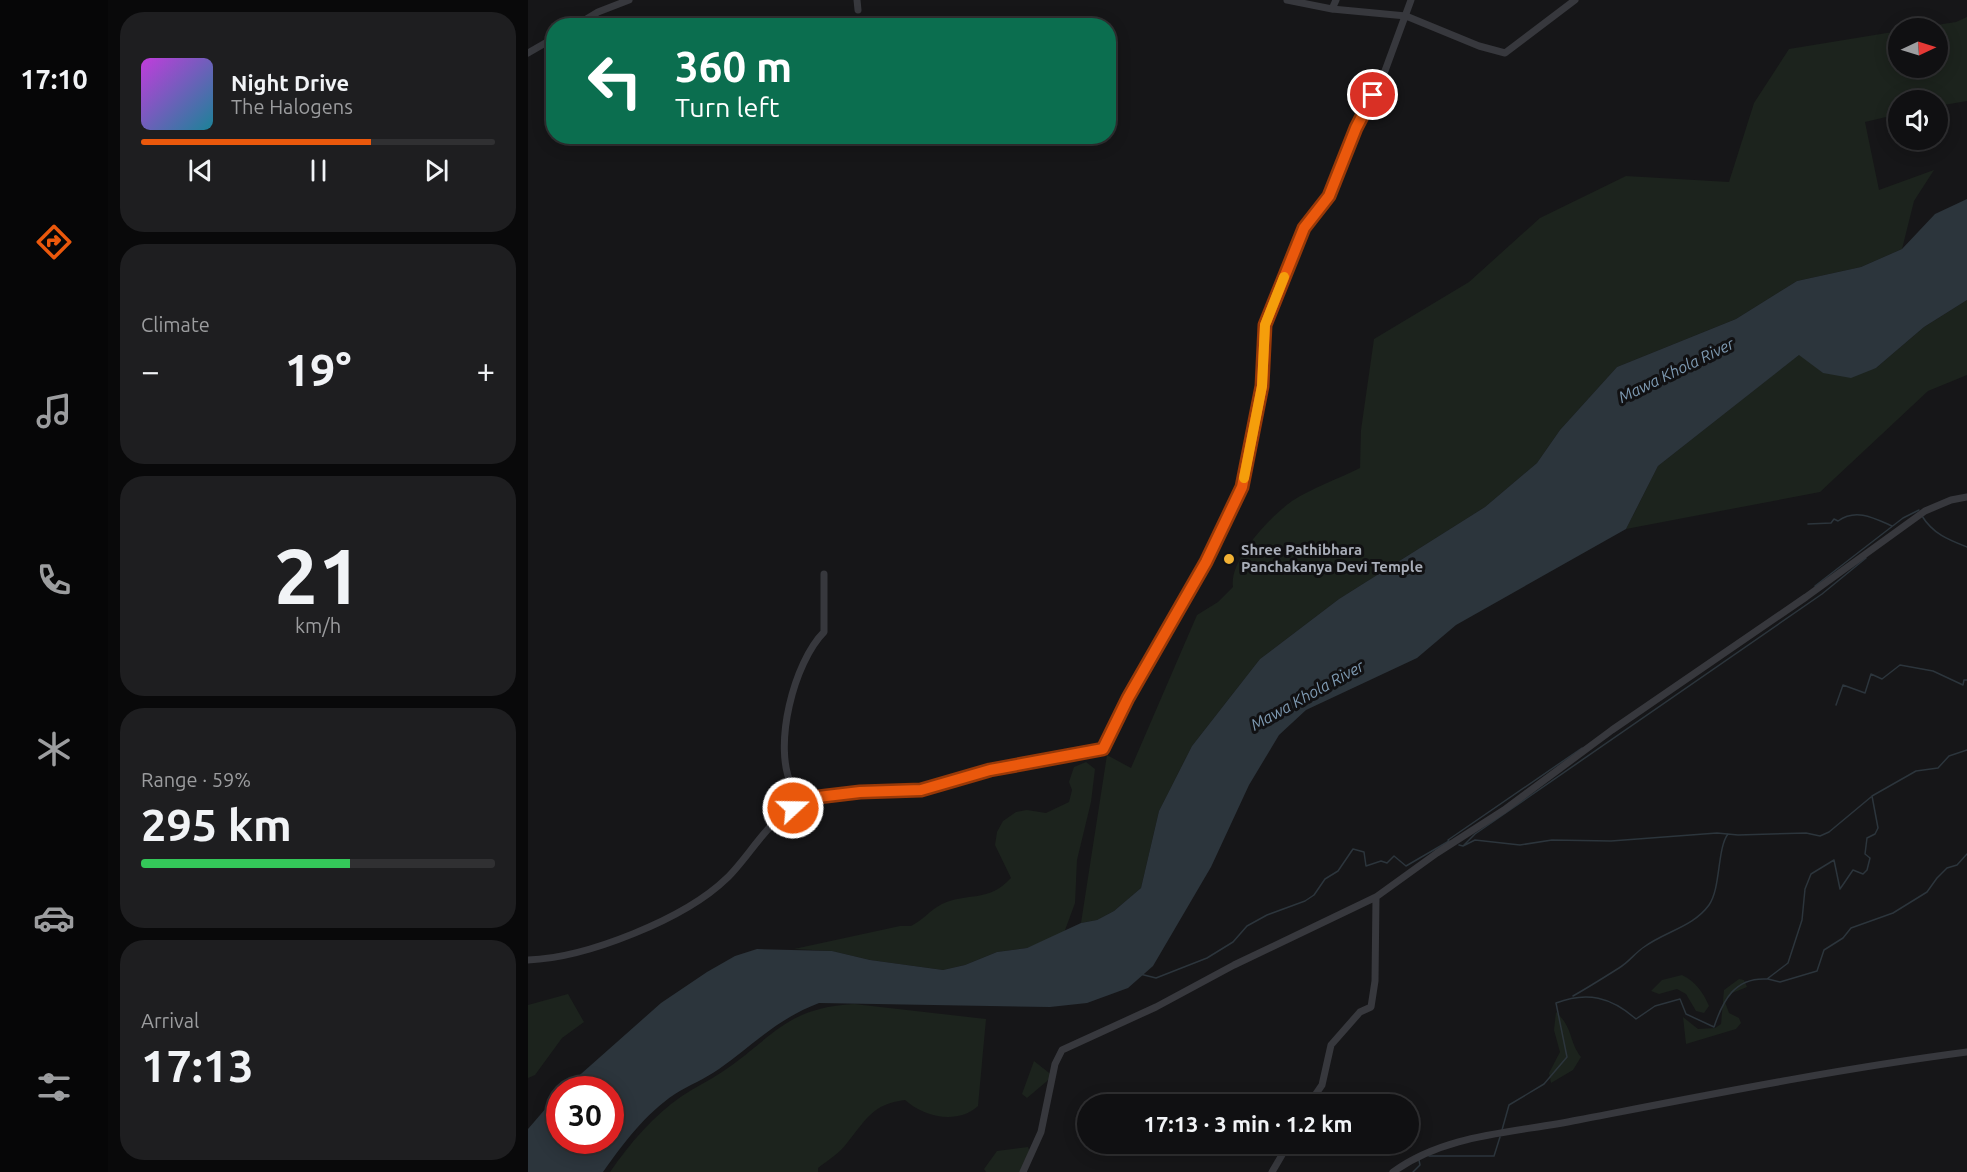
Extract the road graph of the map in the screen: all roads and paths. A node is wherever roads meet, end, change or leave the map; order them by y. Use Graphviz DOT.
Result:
graph roads {
  1 [pos="629,0"];
  2 [pos="857,0"];
  3 [pos="1287,0"];
  4 [pos="1336,0"];
  5 [pos="1411,0"];
  6 [pos="1575,0"];
  7 [pos="1332,9"];
  8 [pos="858,10"];
  9 [pos="1406,16"];
  10 [pos="588,18"];
  11 [pos="546,43"];
  12 [pos="528,53"];
  13 [pos="1967,497"];
  14 [pos="824,574"];
  15 [pos="792,786"];
  16 [pos="1376,897"];
  17 [pos="528,960"];
  18 [pos="1967,1052"];
  19 [pos="1316,1094"];
  20 [pos="1283,1154"];
  21 [pos="1023,1172"];
  22 [pos="1272,1172"];
  23 [pos="1392,1172"];
  1 -- 10 [label="street"];
  2 -- 8 [label="street"];
  3 -- 7 [label="street"];
  4 -- 7 [label="street"];
  5 -- 9 [label="street"];
  6 -- 9 [label="street"];
  7 -- 9 [label="street"];
  9 -- 17 [label="street"];
  11 -- 12 [label="street"];
  13 -- 16 [label="street"];
  14 -- 15 [label="street"];
  16 -- 19 [label="street"];
  16 -- 21 [label="street"];
  18 -- 23 [label="street"];
  20 -- 22 [label="street"];
}
